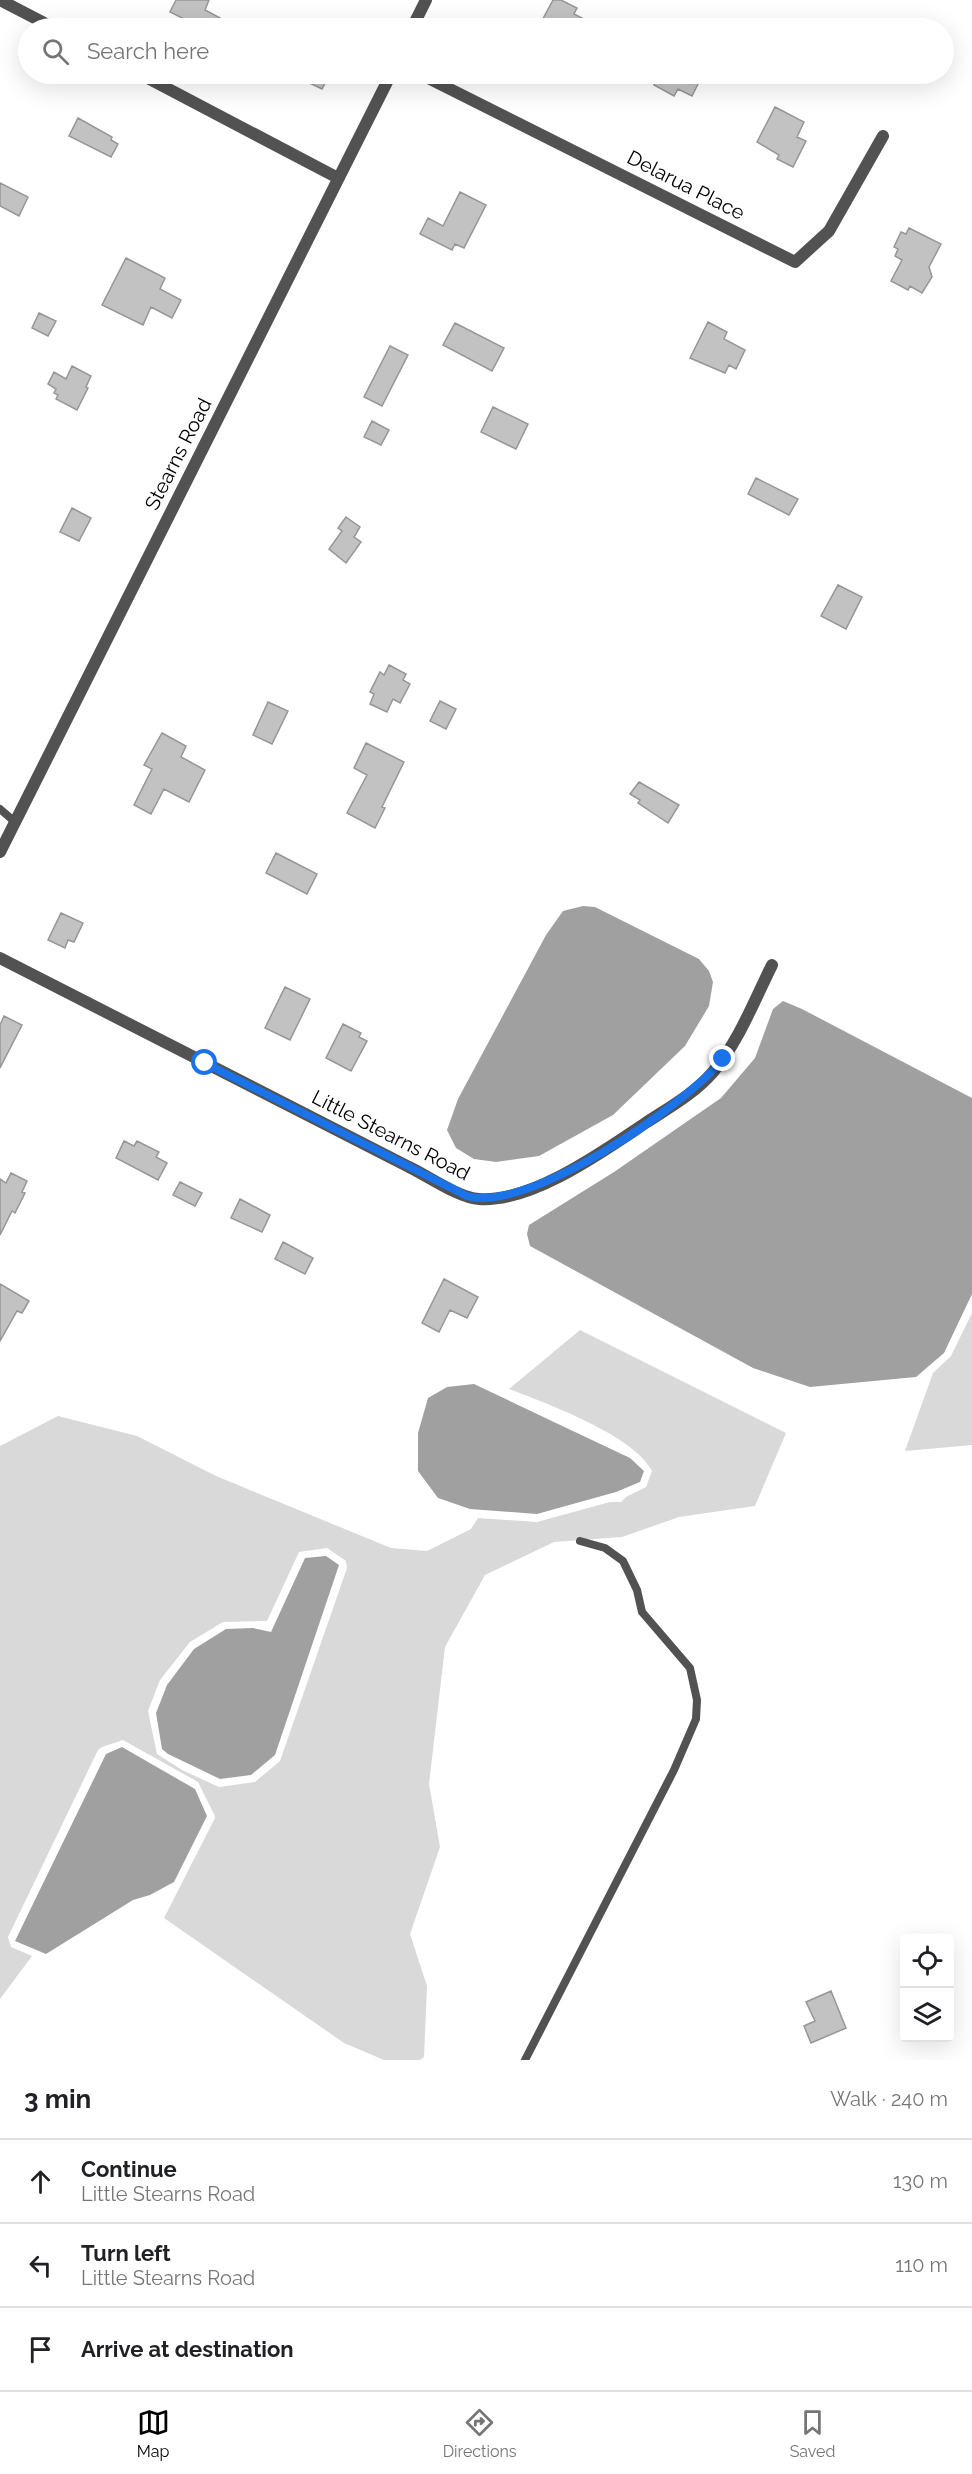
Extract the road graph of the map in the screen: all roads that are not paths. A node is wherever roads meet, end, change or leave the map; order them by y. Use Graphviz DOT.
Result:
graph roads {
  1 [pos="0,0"];
  2 [pos="426,0"];
  3 [pos="35,18"];
  4 [pos="417,18"];
  5 [pos="159,84"];
  6 [pos="386,84"];
  7 [pos="440,84"];
  8 [pos="883,136"];
  9 [pos="338,178"];
  10 [pos="0,809"];
  11 [pos="15,822"];
  12 [pos="0,852"];
  13 [pos="0,958"];
  14 [pos="772,965"];
  15 [pos="580,1541"];
  16 [pos="525,2060"];
  1 -- 3 [label="street"];
  2 -- 4 [label="street"];
  5 -- 9 [label="street"];
  6 -- 9 [label="street, Stearns Road"];
  7 -- 8 [label="street, Delarua Place"];
  9 -- 11 [label="street, Stearns Road"];
  10 -- 11 [label="lane"];
  11 -- 12 [label="street, Stearns Road"];
  13 -- 14 [label="street, Little Stearns Road"];
  15 -- 16 [label="lane"];
}
